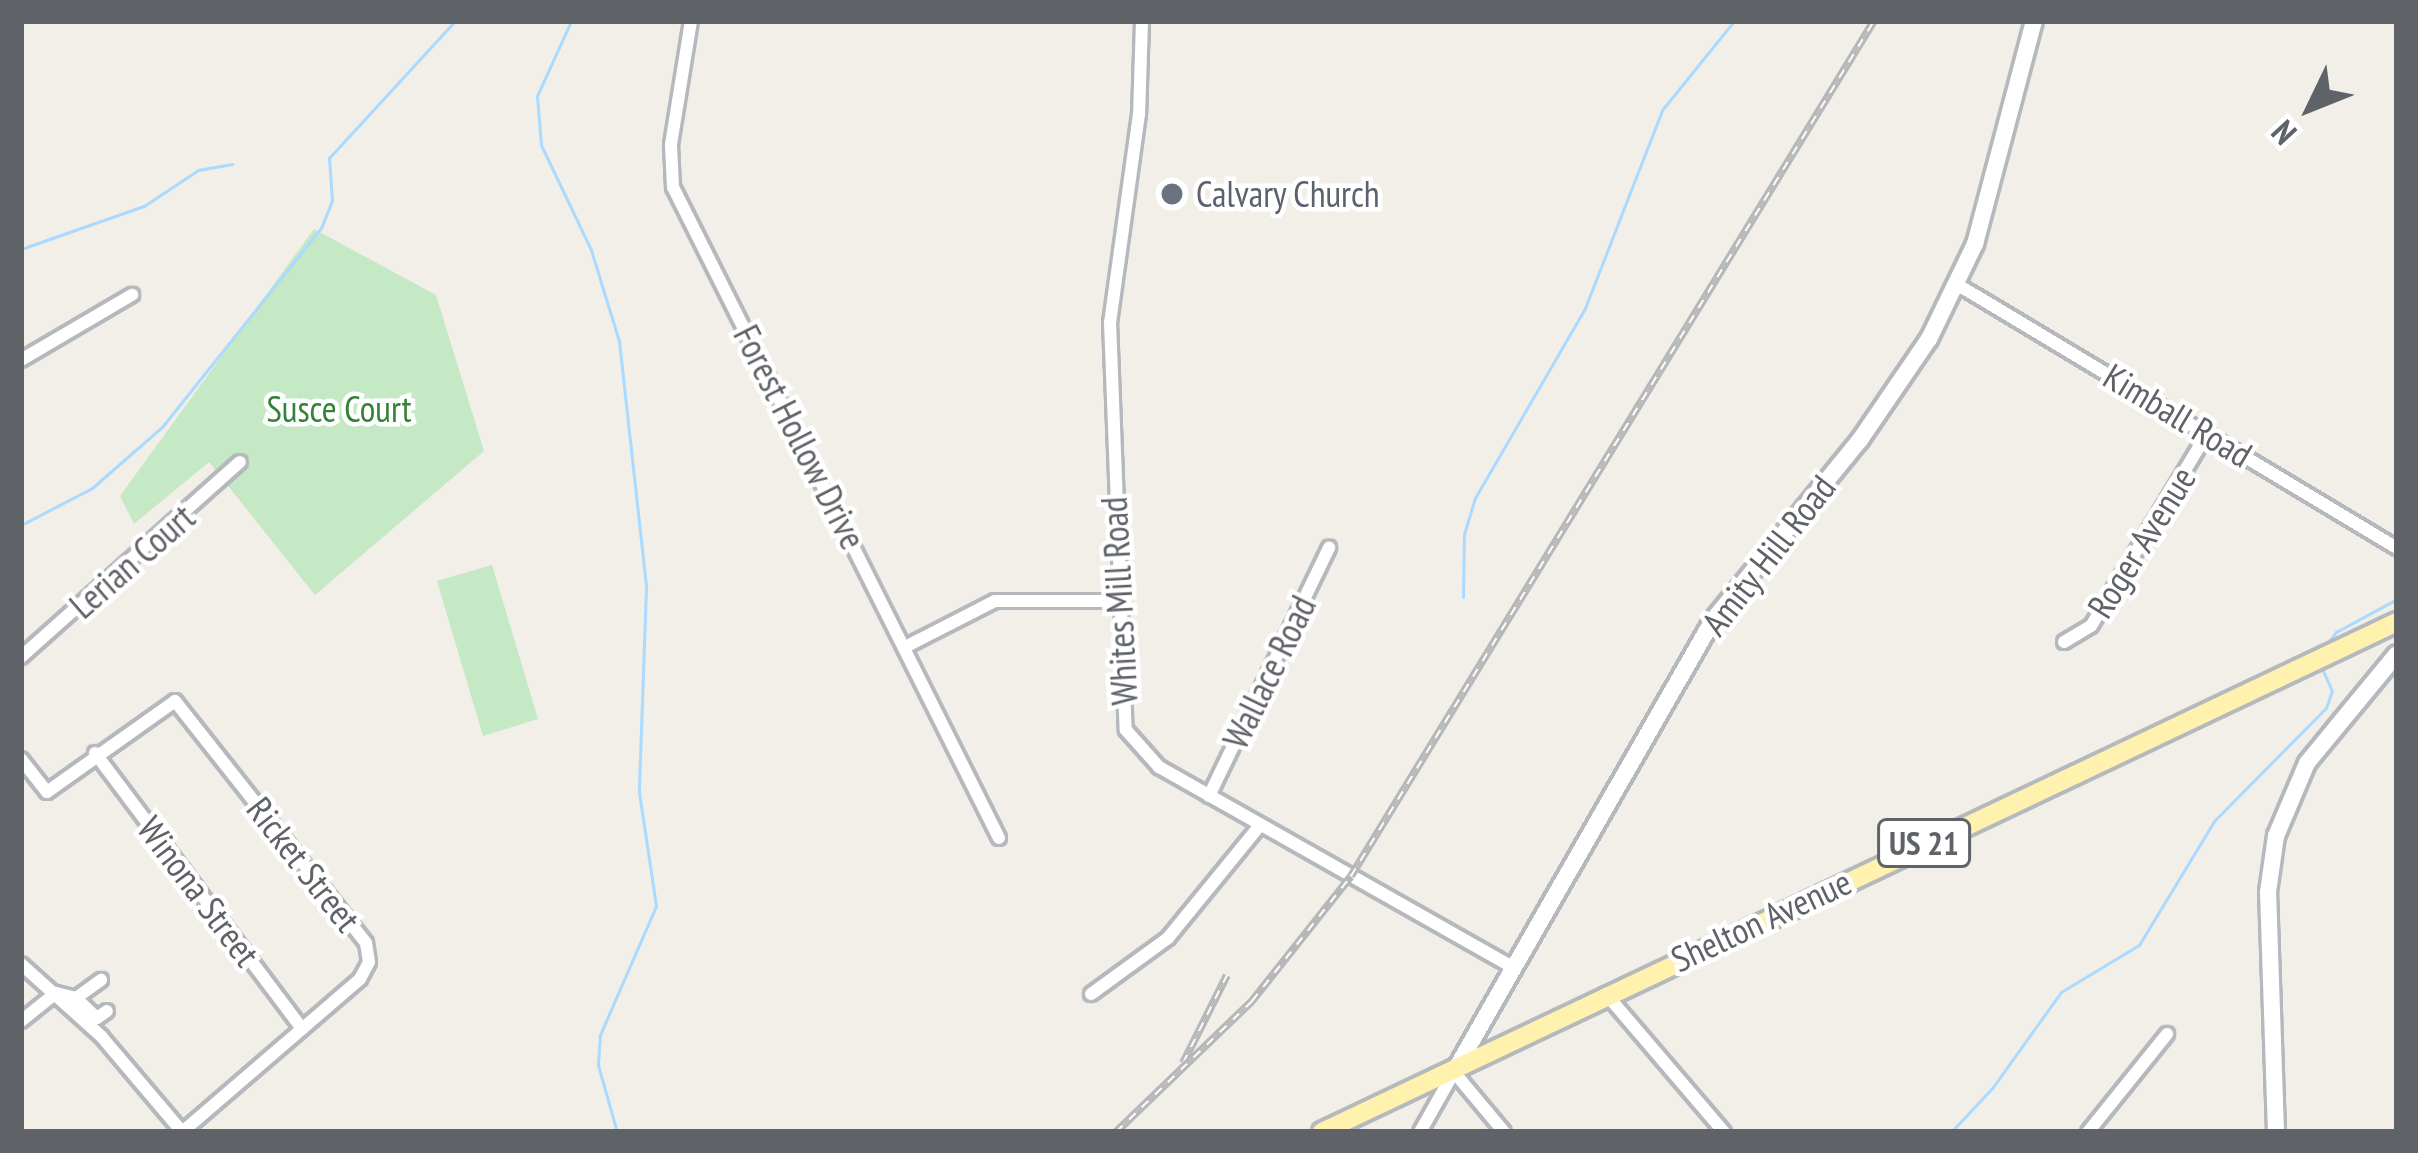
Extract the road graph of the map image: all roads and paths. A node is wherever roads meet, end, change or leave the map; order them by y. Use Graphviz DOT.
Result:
graph roads {
  1 [pos="691,21"];
  2 [pos="1142,21"];
  3 [pos="2034,21"];
  4 [pos="1958,285"];
  5 [pos="132,295"];
  6 [pos="21,360"];
  7 [pos="2208,432"];
  8 [pos="240,462"];
  9 [pos="1329,548"];
  10 [pos="2397,548"];
  11 [pos="1117,601"];
  12 [pos="2397,622"];
  13 [pos="2064,642"];
  14 [pos="907,646"];
  15 [pos="2397,655"];
  16 [pos="21,657"];
  17 [pos="95,753"];
  18 [pos="21,759"];
  19 [pos="1209,796"];
  20 [pos="1260,825"];
  21 [pos="999,838"];
  22 [pos="21,964"];
  23 [pos="1509,965"];
  24 [pos="101,980"];
  25 [pos="56,993"];
  26 [pos="1091,994"];
  27 [pos="1606,994"];
  28 [pos="76,998"];
  29 [pos="107,1011"];
  30 [pos="21,1021"];
  31 [pos="302,1029"];
  32 [pos="2167,1034"];
  33 [pos="1454,1072"];
  34 [pos="182,1132"];
  35 [pos="1322,1132"];
  36 [pos="1420,1132"];
  37 [pos="1504,1132"];
  38 [pos="1724,1132"];
  39 [pos="2088,1132"];
  40 [pos="2276,1132"];
  1 -- 14 [label="street, Forest Hollow Drive"];
  2 -- 11 [label="street, Whites Mill Road"];
  3 -- 4 [label="street, Amity Hill Road"];
  4 -- 7 [label="street, Kimball Road"];
  4 -- 23 [label="street, Amity Hill Road"];
  5 -- 6 [label="street"];
  7 -- 10 [label="street, Kimball Road"];
  7 -- 13 [label="street, Roger Avenue"];
  8 -- 16 [label="street, Lerian Court"];
  9 -- 19 [label="street, Wallace Road"];
  11 -- 14 [label="street"];
  11 -- 19 [label="street, Whites Mill Road"];
  12 -- 27 [label="main road, Shelton Avenue / US 21"];
  14 -- 21 [label="street, Forest Hollow Drive"];
  15 -- 40 [label="street"];
  17 -- 18 [label="street"];
  17 -- 31 [label="street, Winona Street"];
  17 -- 31 [label="street, Ricket Street"];
  19 -- 20 [label="street, Whites Mill Road"];
  20 -- 23 [label="street, Whites Mill Road"];
  20 -- 26 [label="street"];
  22 -- 25 [label="street"];
  23 -- 33 [label="street, Amity Hill Road"];
  24 -- 28 [label="street"];
  25 -- 28 [label="street"];
  25 -- 30 [label="street"];
  25 -- 34 [label="street"];
  27 -- 33 [label="main road, Shelton Avenue / US 21"];
  27 -- 38 [label="street"];
  28 -- 29 [label="street"];
  31 -- 34 [label="street, Ricket Street"];
  32 -- 39 [label="street"];
  33 -- 35 [label="main road, Shelton Avenue / US 21"];
  33 -- 36 [label="street"];
  33 -- 37 [label="street"];
}
